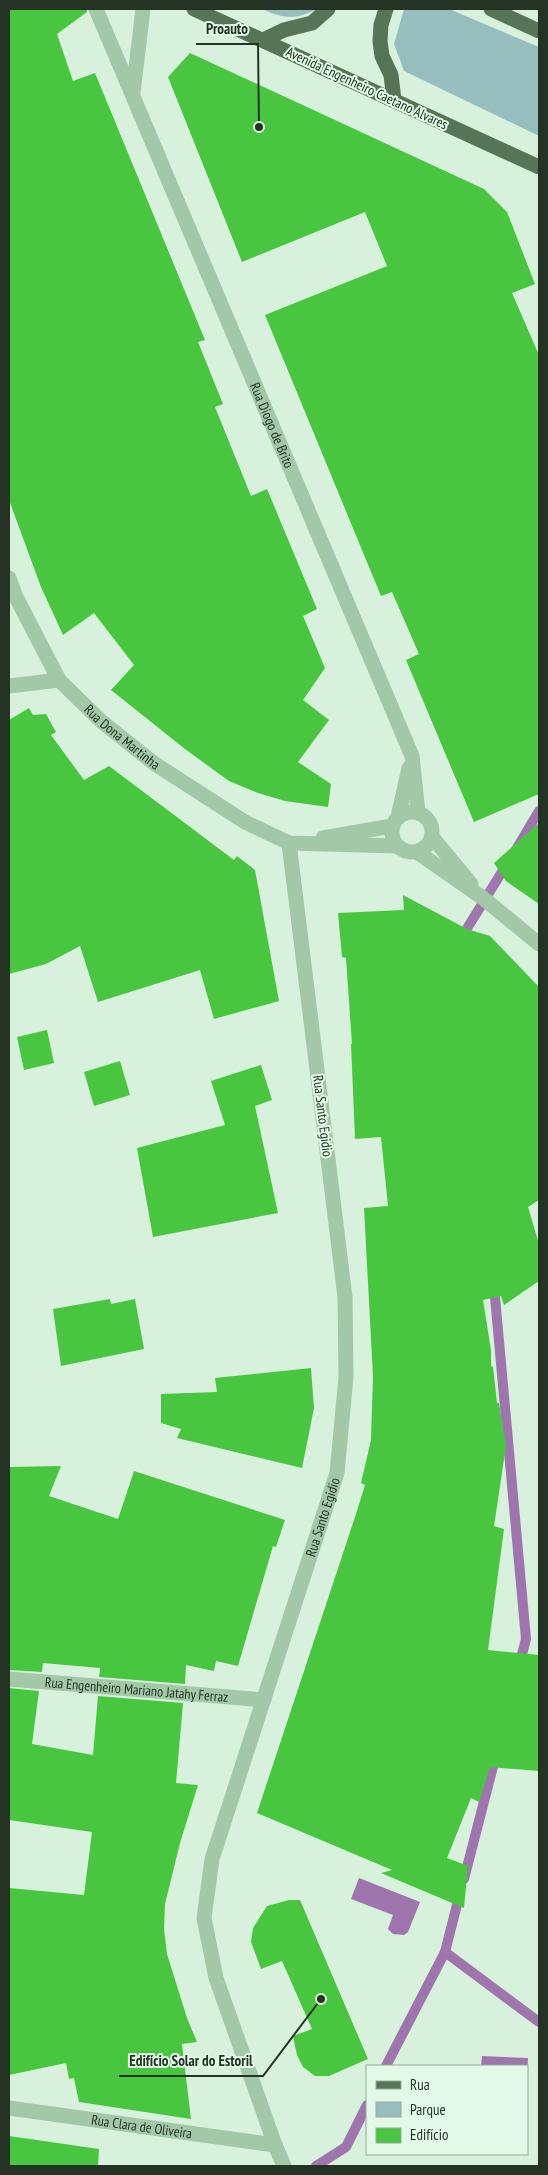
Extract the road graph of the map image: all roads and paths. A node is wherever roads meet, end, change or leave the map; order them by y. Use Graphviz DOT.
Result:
graph roads {
  1 [pos="96,9"];
  2 [pos="143,9"];
  3 [pos="194,9"];
  4 [pos="328,9"];
  5 [pos="386,9"];
  6 [pos="491,9"];
  7 [pos="539,31"];
  8 [pos="263,40"];
  9 [pos="133,94"];
  10 [pos="394,100"];
  11 [pos="539,167"];
  12 [pos="9,578"];
  13 [pos="59,680"];
  14 [pos="9,686"];
  15 [pos="412,756"];
  16 [pos="418,812"];
  17 [pos="395,821"];
  18 [pos="432,838"];
  19 [pos="289,844"];
  20 [pos="397,846"];
  21 [pos="417,852"];
  22 [pos="483,898"];
  23 [pos="539,944"];
  24 [pos="9,1679"];
  25 [pos="264,1700"];
  26 [pos="9,2108"];
  27 [pos="275,2145"];
  28 [pos="284,2166"];
  1 -- 9 [label="street, Rua Diogo de Brito"];
  2 -- 9 [label="street, Rua Diogo de Brito"];
  3 -- 8 [label="main road, Avenida Engenheiro Caetano Alvares"];
  4 -- 8 [label="main road"];
  5 -- 10 [label="main road"];
  6 -- 7 [label="main road"];
  8 -- 10 [label="main road, Avenida Engenheiro Caetano Alvares"];
  9 -- 15 [label="street, Rua Diogo de Brito"];
  10 -- 11 [label="main road, Avenida Engenheiro Caetano Alvares"];
  12 -- 13 [label="street, Rua Dona Martinha"];
  13 -- 14 [label="street"];
  13 -- 19 [label="street, Rua Dona Martinha"];
  15 -- 16 [label="street, Rua Diogo de Brito"];
  15 -- 17 [label="street"];
  16 -- 17 [label="street"];
  16 -- 18 [label="street"];
  17 -- 19 [label="street"];
  17 -- 20 [label="street"];
  18 -- 21 [label="street"];
  18 -- 22 [label="street"];
  19 -- 20 [label="street, Rua Dona Martinha"];
  19 -- 25 [label="street, Rua Santo Egidio"];
  20 -- 21 [label="street"];
  21 -- 22 [label="street"];
  22 -- 23 [label="street"];
  24 -- 25 [label="street, Rua Engenheiro Mariano Jatahy Ferraz"];
  25 -- 27 [label="street, Rua Santo Egidio"];
  26 -- 27 [label="street, Rua Clara de Oliveira"];
  27 -- 28 [label="street, Rua Santo Egidio"];
}
